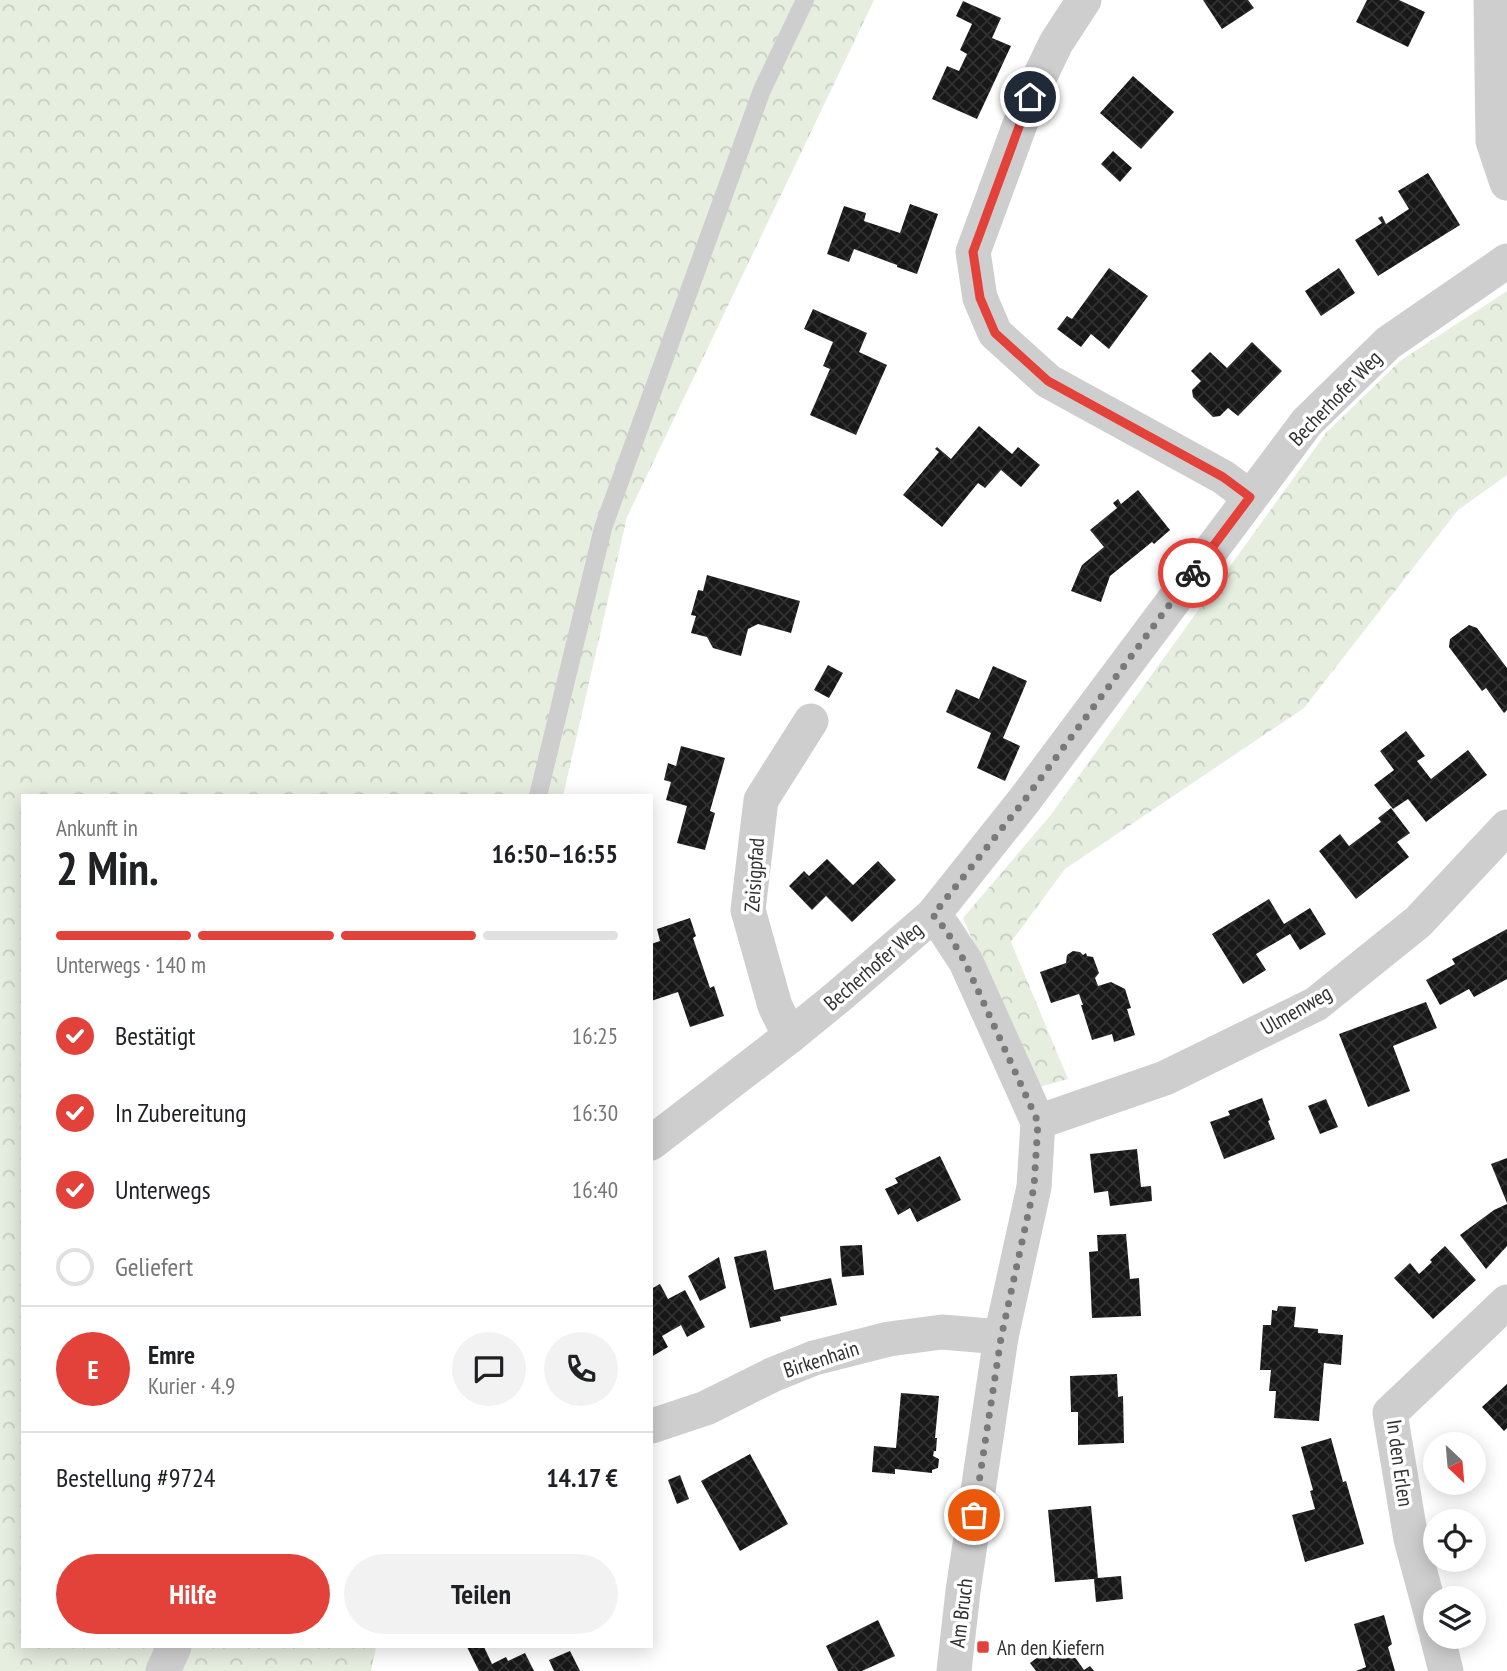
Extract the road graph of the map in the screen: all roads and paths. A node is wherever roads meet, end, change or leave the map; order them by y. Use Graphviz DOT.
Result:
graph roads {
  1 [pos="805,0"];
  2 [pos="1084,0"];
  3 [pos="1492,0"];
  4 [pos="1507,183"];
  5 [pos="1507,261"];
  6 [pos="1250,497"];
  7 [pos="811,721"];
  8 [pos="538,794"];
  9 [pos="1507,827"];
  10 [pos="933,915"];
  11 [pos="790,1036"];
  12 [pos="1038,1122"];
  13 [pos="653,1141"];
  14 [pos="1507,1302"];
  15 [pos="1001,1338"];
  16 [pos="653,1426"];
  17 [pos="1424,1586"];
  18 [pos="174,1648"];
  19 [pos="1441,1649"];
  20 [pos="163,1671"];
  21 [pos="954,1671"];
  22 [pos="1447,1671"];
  1 -- 8 [label="lane"];
  2 -- 6 [label="street"];
  3 -- 4 [label="street"];
  5 -- 6 [label="street, Becherhofer Weg"];
  6 -- 10 [label="street, Becherhofer Weg"];
  7 -- 11 [label="street, Zeisigpfad"];
  9 -- 12 [label="street, Ulmenweg"];
  10 -- 11 [label="street, Becherhofer Weg"];
  10 -- 12 [label="street, Am Bruch"];
  11 -- 13 [label="street, Becherhofer Weg"];
  12 -- 15 [label="street, Am Bruch"];
  14 -- 17 [label="street, In den Erlen"];
  15 -- 16 [label="street, Birkenhain"];
  15 -- 21 [label="street, Am Bruch"];
  18 -- 20 [label="street"];
  19 -- 22 [label="street"];
}
